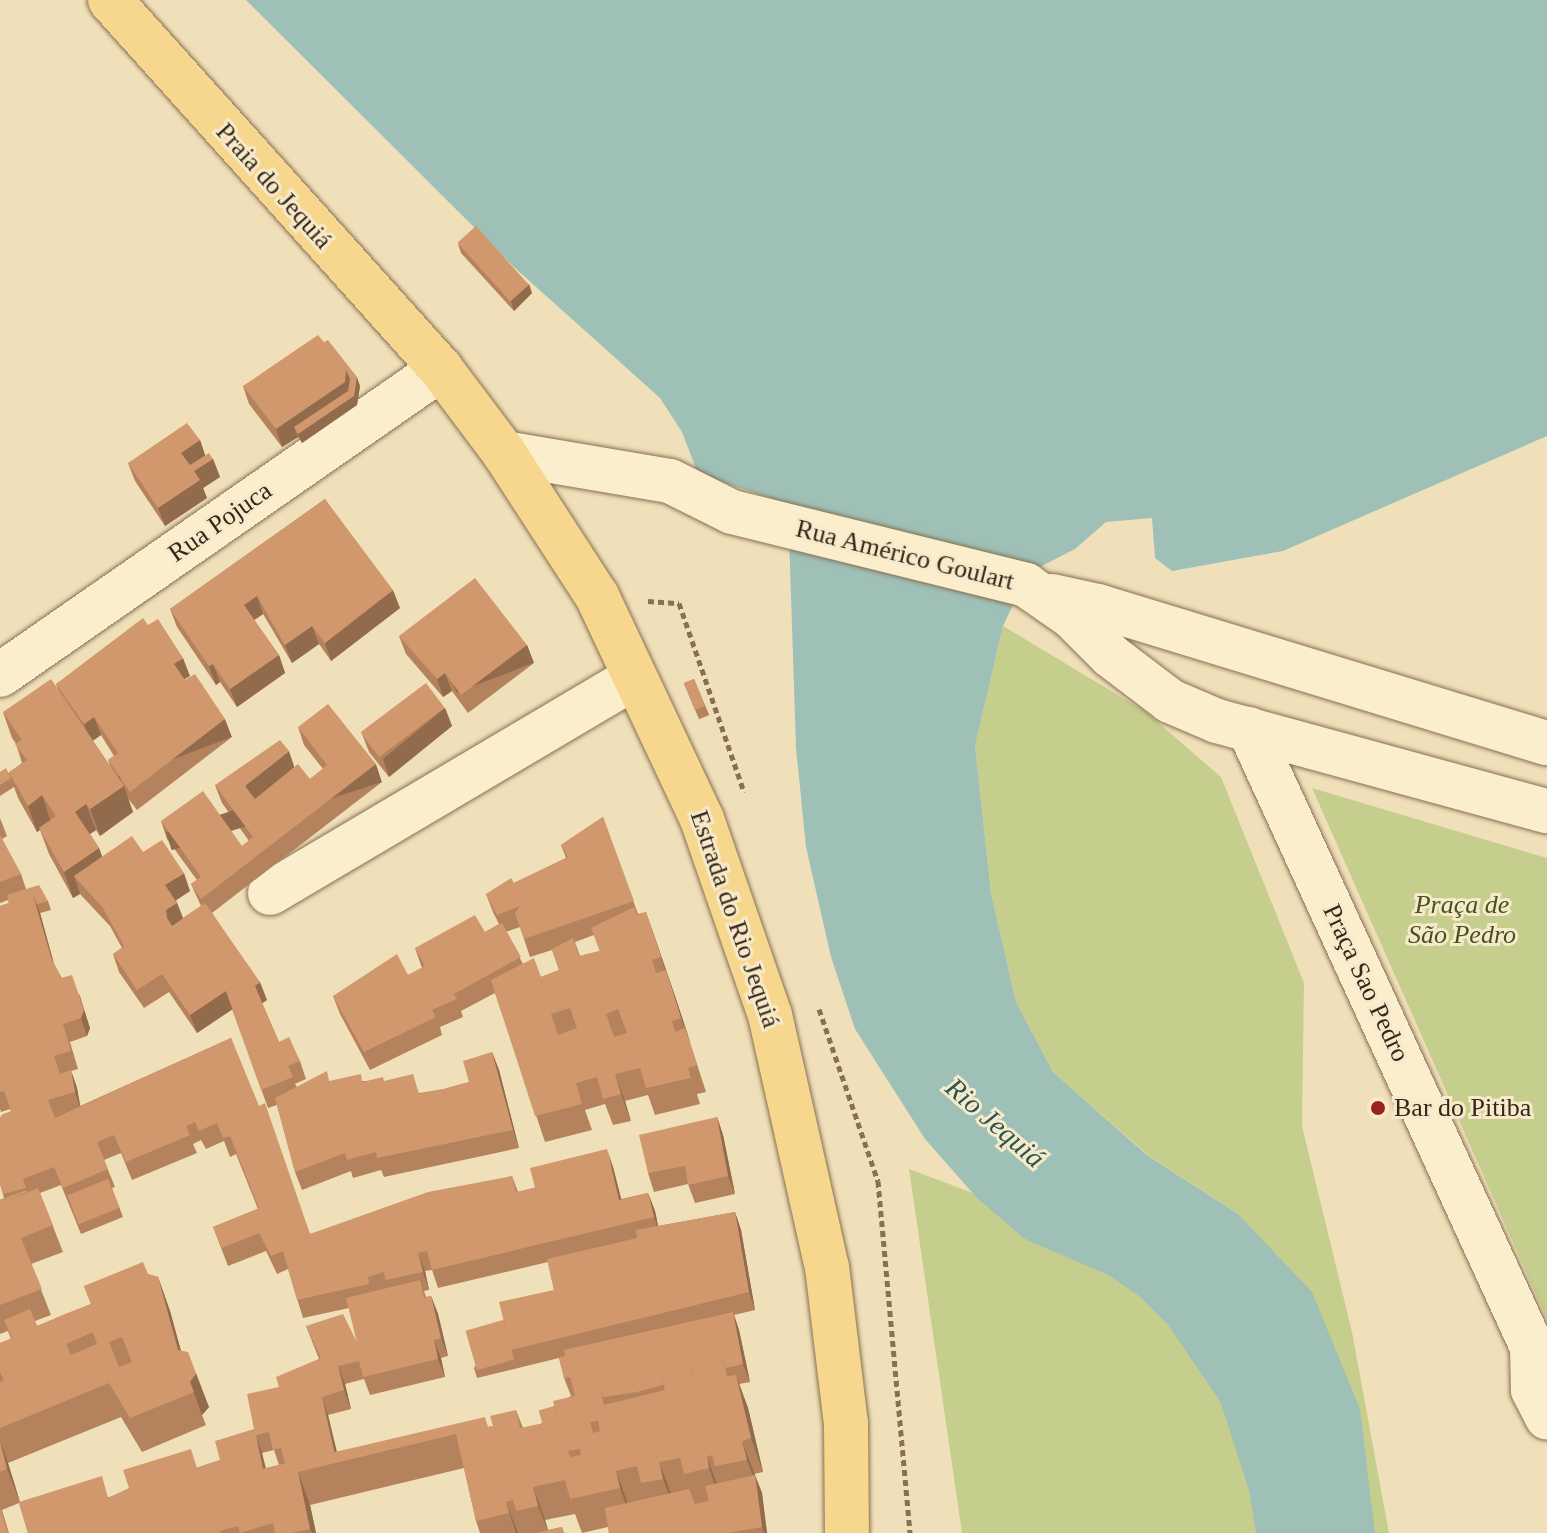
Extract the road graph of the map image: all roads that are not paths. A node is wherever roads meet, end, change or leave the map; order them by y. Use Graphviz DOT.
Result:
graph roads {
  1 [pos="110,0"];
  2 [pos="441,369"];
  3 [pos="504,453"];
  4 [pos="1036,590"];
  5 [pos="0,675"];
  6 [pos="634,678"];
  7 [pos="1249,729"];
  8 [pos="1547,743"];
  9 [pos="1547,811"];
  10 [pos="270,893"];
  11 [pos="1540,1356"];
  12 [pos="1547,1418"];
  13 [pos="847,1533"];
  1 -- 2 [label="main road, Praia do Jequiá"];
  2 -- 3 [label="main road, Estrada do Rio Jequiá"];
  2 -- 5 [label="street, Rua Pojuca"];
  3 -- 4 [label="street, Rua Américo Goulart"];
  3 -- 6 [label="main road, Estrada do Rio Jequiá"];
  4 -- 7 [label="street, Rua Américo Goulart"];
  4 -- 8 [label="street"];
  6 -- 10 [label="street"];
  6 -- 13 [label="main road, Estrada do Rio Jequiá"];
  7 -- 9 [label="street, Rua Américo Goulart"];
  7 -- 11 [label="street, Praça Sao Pedro"];
  11 -- 12 [label="street"];
}
